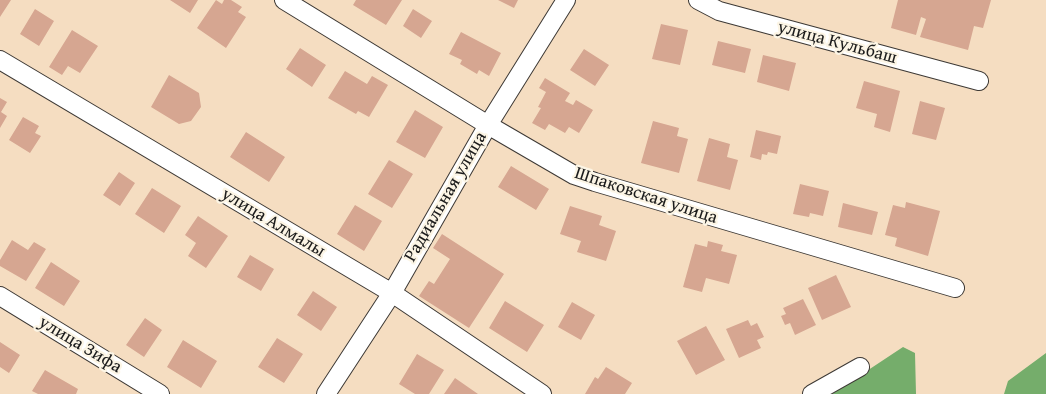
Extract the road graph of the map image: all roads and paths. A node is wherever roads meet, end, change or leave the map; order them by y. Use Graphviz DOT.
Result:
graph roads {
  1 [pos="284,0"];
  2 [pos="566,0"];
  3 [pos="698,0"];
  4 [pos="0,60"];
  5 [pos="979,81"];
  6 [pos="488,125"];
  7 [pos="955,288"];
  8 [pos="392,293"];
  9 [pos="0,296"];
  10 [pos="860,367"];
  11 [pos="160,394"];
  12 [pos="326,394"];
  13 [pos="542,394"];
  14 [pos="812,394"];
  1 -- 6 [label="street, Шпаковская улица"];
  2 -- 6 [label="street, Радиальная улица"];
  3 -- 5 [label="street, улица Кульбаш"];
  4 -- 8 [label="street, улица Алмалы"];
  6 -- 7 [label="street, Шпаковская улица"];
  6 -- 8 [label="street, Радиальная улица"];
  8 -- 12 [label="street, Радиальная улица"];
  8 -- 13 [label="street, улица Алмалы"];
  9 -- 11 [label="street, улица Зифа"];
  10 -- 14 [label="street"];
}
